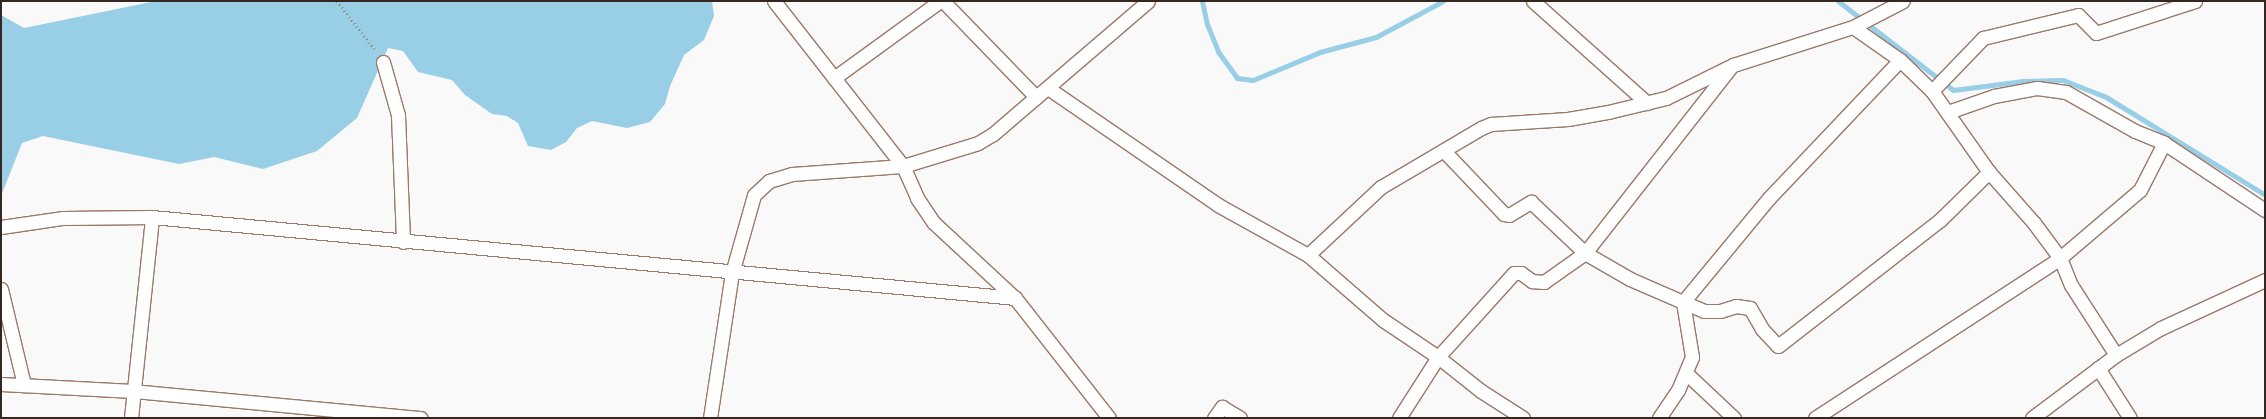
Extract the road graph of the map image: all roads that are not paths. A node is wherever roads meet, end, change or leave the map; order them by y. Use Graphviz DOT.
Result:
graph roads {
  1 [pos="774,1"];
  2 [pos="941,1"];
  3 [pos="1148,1"];
  4 [pos="1533,1"];
  5 [pos="1903,1"];
  6 [pos="2195,1"];
  7 [pos="1853,27"];
  8 [pos="1900,60"];
  9 [pos="383,62"];
  10 [pos="1733,65"];
  11 [pos="834,78"];
  12 [pos="1048,88"];
  13 [pos="1932,91"];
  14 [pos="1036,97"];
  15 [pos="1647,103"];
  16 [pos="1948,112"];
  17 [pos="2164,143"];
  18 [pos="1444,152"];
  19 [pos="903,166"];
  20 [pos="1988,172"];
  21 [pos="2265,210"];
  22 [pos="152,217"];
  23 [pos="1,228"];
  24 [pos="403,242"];
  25 [pos="1586,253"];
  26 [pos="1308,255"];
  27 [pos="2060,258"];
  28 [pos="732,273"];
  29 [pos="2265,280"];
  30 [pos="1,289"];
  31 [pos="1015,298"];
  32 [pos="1683,302"];
  33 [pos="2116,355"];
  34 [pos="1438,357"];
  35 [pos="2098,368"];
  36 [pos="1686,373"];
  37 [pos="1,384"];
  38 [pos="24,385"];
  39 [pos="134,391"];
  40 [pos="313,413"];
  41 [pos="131,418"];
  42 [pos="421,418"];
  43 [pos="710,418"];
  44 [pos="1109,418"];
  45 [pos="1214,418"];
  46 [pos="1240,418"];
  47 [pos="1399,418"];
  48 [pos="1523,418"];
  49 [pos="1659,418"];
  50 [pos="1734,418"];
  51 [pos="1815,418"];
  52 [pos="2032,418"];
  53 [pos="2130,418"];
  1 -- 11 [label="street"];
  2 -- 11 [label="street"];
  2 -- 14 [label="street"];
  3 -- 12 [label="street"];
  4 -- 15 [label="street"];
  5 -- 7 [label="street"];
  6 -- 13 [label="street"];
  7 -- 8 [label="street"];
  7 -- 10 [label="street"];
  8 -- 13 [label="street"];
  8 -- 32 [label="street"];
  9 -- 24 [label="street"];
  10 -- 15 [label="street"];
  10 -- 25 [label="street"];
  11 -- 19 [label="street"];
  12 -- 14 [label="street"];
  12 -- 26 [label="street"];
  13 -- 16 [label="street"];
  14 -- 19 [label="street"];
  15 -- 18 [label="street"];
  16 -- 17 [label="street"];
  16 -- 20 [label="street"];
  17 -- 21 [label="street"];
  17 -- 27 [label="street"];
  18 -- 25 [label="street"];
  18 -- 26 [label="street"];
  19 -- 28 [label="street"];
  19 -- 31 [label="street"];
  20 -- 27 [label="street"];
  20 -- 32 [label="street"];
  22 -- 23 [label="street"];
  22 -- 24 [label="street"];
  22 -- 39 [label="street"];
  24 -- 28 [label="street"];
  25 -- 32 [label="street"];
  25 -- 34 [label="street"];
  26 -- 34 [label="street"];
  27 -- 33 [label="street"];
  27 -- 51 [label="street"];
  28 -- 31 [label="street"];
  28 -- 43 [label="street"];
  29 -- 33 [label="street"];
  30 -- 38 [label="street"];
  31 -- 44 [label="street"];
  32 -- 36 [label="street"];
  33 -- 35 [label="street"];
  34 -- 47 [label="street"];
  34 -- 48 [label="street"];
  35 -- 52 [label="street"];
  35 -- 53 [label="street"];
  36 -- 49 [label="street"];
  36 -- 50 [label="street"];
  37 -- 38 [label="street"];
  38 -- 39 [label="street"];
  39 -- 40 [label="street"];
  39 -- 41 [label="street"];
  40 -- 42 [label="street"];
  45 -- 46 [label="street"];
}
